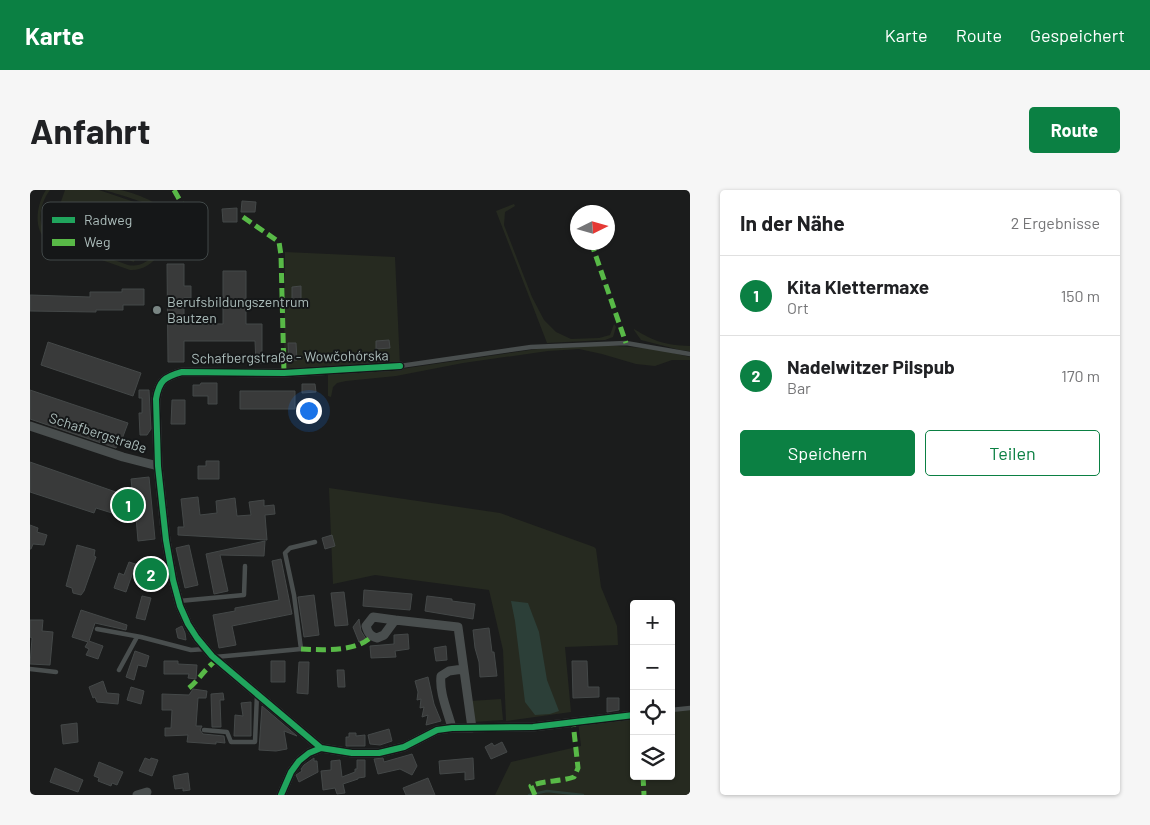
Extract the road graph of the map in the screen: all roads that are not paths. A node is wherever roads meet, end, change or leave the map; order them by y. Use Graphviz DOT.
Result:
graph roads {
  1 [pos="690,354"];
  2 [pos="400,366"];
  3 [pos="30,426"];
  4 [pos="158,466"];
  5 [pos="315,542"];
  6 [pos="245,566"];
  7 [pos="178,601"];
  8 [pos="395,620"];
  9 [pos="97,629"];
  10 [pos="137,637"];
  11 [pos="206,649"];
  12 [pos="213,657"];
  13 [pos="463,668"];
  14 [pos="30,669"];
  15 [pos="119,670"];
  16 [pos="56,672"];
  17 [pos="257,693"];
  18 [pos="690,708"];
  19 [pos="675,710"];
  20 [pos="630,715"];
  21 [pos="452,728"];
  22 [pos="472,728"];
  23 [pos="204,730"];
  24 [pos="321,748"];
  25 [pos="147,792"];
  26 [pos="137,795"];
  27 [pos="281,795"];
  1 -- 2 [label="lane"];
  2 -- 4 [label="street, Schafbergstraße - Wowčohórska"];
  3 -- 4 [label="street, Schafbergstraße"];
  4 -- 7 [label="street, Schafbergstraße - Wowčohórska"];
  5 -- 12 [label="lane"];
  6 -- 7 [label="lane"];
  7 -- 11 [label="street, Schafbergstraße - Wowčohórska"];
  8 -- 13 [label="street"];
  9 -- 10 [label="lane"];
  10 -- 11 [label="lane"];
  10 -- 15 [label="lane"];
  11 -- 12 [label="street, Schafbergstraße - Wowčohórska"];
  12 -- 17 [label="street, Schafbergstraße - Wowčohórska"];
  13 -- 21 [label="street"];
  13 -- 22 [label="street"];
  14 -- 16 [label="lane"];
  17 -- 23 [label="lane"];
  17 -- 24 [label="street, Schafbergstraße - Wowčohórska"];
  18 -- 19 [label="lane"];
  20 -- 22 [label="street"];
  21 -- 22 [label="street"];
  21 -- 24 [label="street"];
  24 -- 27 [label="street"];
  25 -- 26 [label="street"];
}
